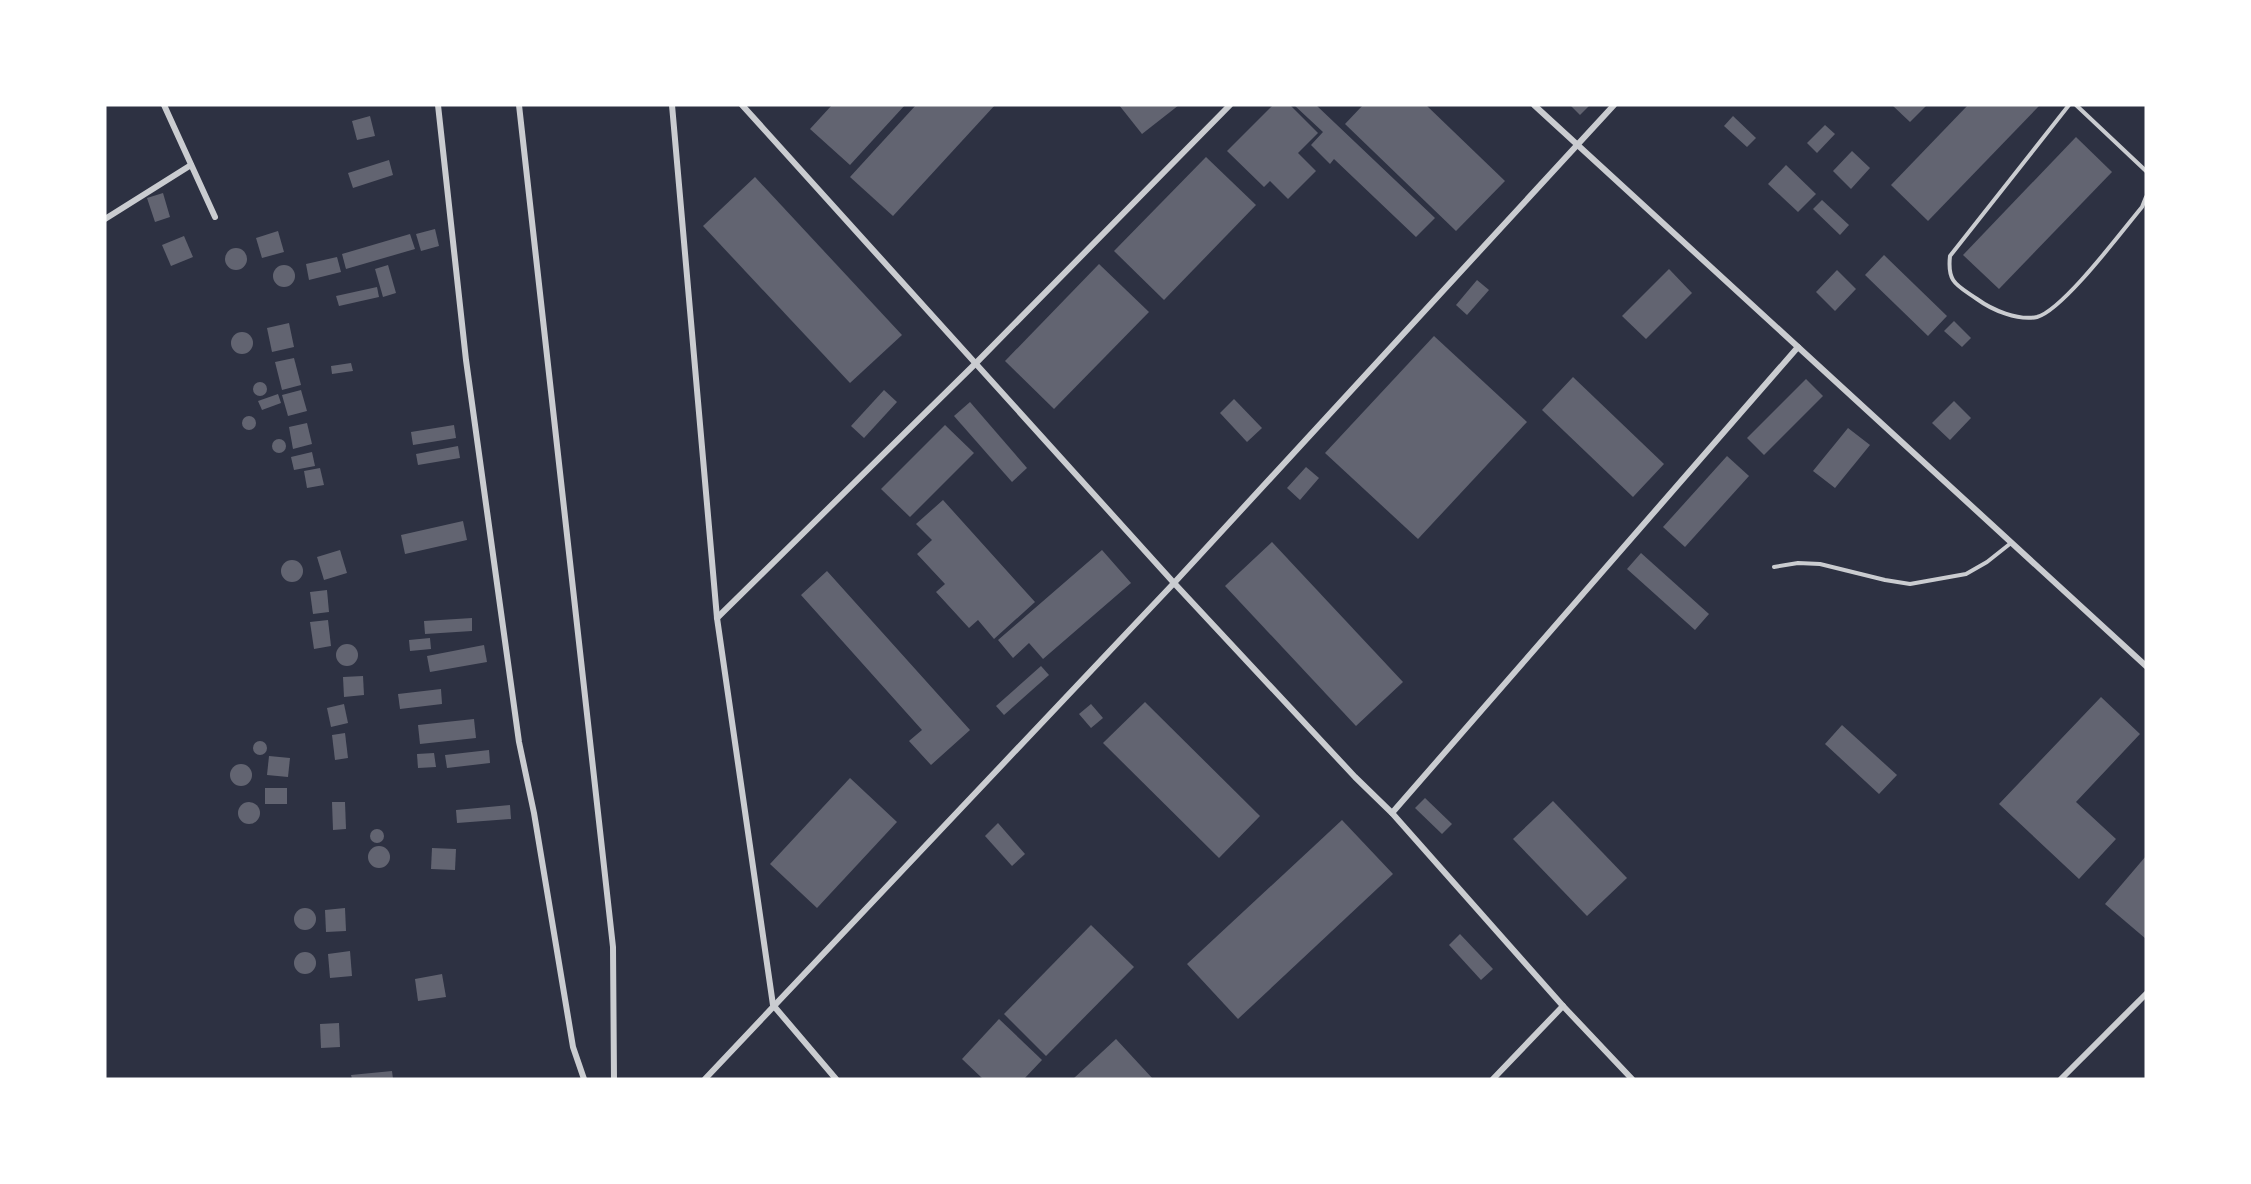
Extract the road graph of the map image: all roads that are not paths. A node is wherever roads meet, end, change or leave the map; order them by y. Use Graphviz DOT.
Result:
graph roads {
  1 [pos="164,105"];
  2 [pos="438,105"];
  3 [pos="519,105"];
  4 [pos="672,105"];
  5 [pos="742,105"];
  6 [pos="1230,105"];
  7 [pos="1534,105"];
  8 [pos="1614,105"];
  9 [pos="2069,105"];
  10 [pos="2076,105"];
  11 [pos="1576,144"];
  12 [pos="191,165"];
  13 [pos="2146,171"];
  14 [pos="2146,196"];
  15 [pos="215,217"];
  16 [pos="105,219"];
  17 [pos="1798,347"];
  18 [pos="976,363"];
  19 [pos="2012,543"];
  20 [pos="1774,567"];
  21 [pos="1174,583"];
  22 [pos="717,618"];
  23 [pos="2146,666"];
  24 [pos="1392,813"];
  25 [pos="2146,994"];
  26 [pos="773,1005"];
  27 [pos="1563,1006"];
  28 [pos="584,1079"];
  29 [pos="614,1079"];
  30 [pos="705,1079"];
  31 [pos="836,1079"];
  32 [pos="1493,1079"];
  33 [pos="1632,1079"];
  34 [pos="2061,1079"];
  1 -- 12 [label="street"];
  2 -- 28 [label="street"];
  3 -- 29 [label="street"];
  4 -- 22 [label="street"];
  5 -- 18 [label="street"];
  6 -- 18 [label="street"];
  7 -- 11 [label="street"];
  8 -- 11 [label="street"];
  9 -- 14 [label="lane"];
  10 -- 13 [label="lane"];
  11 -- 17 [label="street"];
  11 -- 21 [label="street"];
  12 -- 15 [label="street"];
  12 -- 16 [label="street"];
  17 -- 19 [label="street"];
  17 -- 24 [label="street"];
  18 -- 21 [label="street"];
  18 -- 22 [label="street"];
  19 -- 20 [label="lane"];
  19 -- 23 [label="street"];
  21 -- 24 [label="street"];
  21 -- 26 [label="street"];
  22 -- 26 [label="street"];
  24 -- 27 [label="street"];
  25 -- 34 [label="street"];
  26 -- 30 [label="street"];
  26 -- 31 [label="street"];
  27 -- 32 [label="street"];
  27 -- 33 [label="street"];
}
